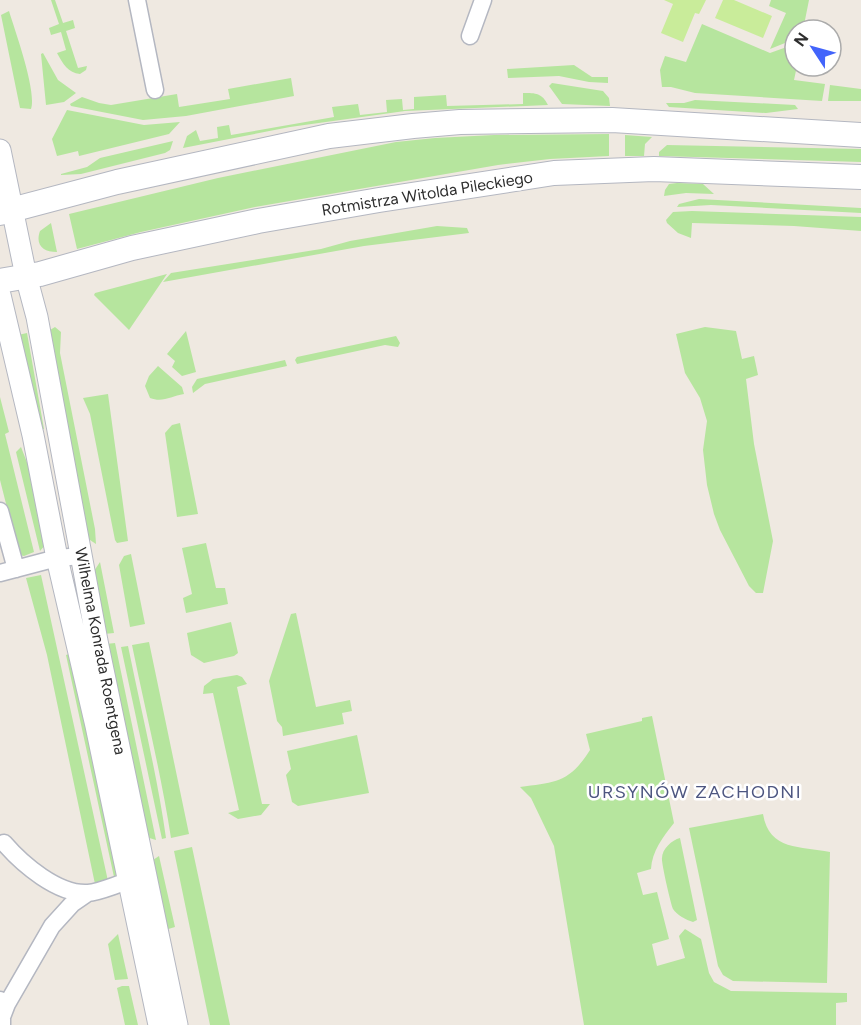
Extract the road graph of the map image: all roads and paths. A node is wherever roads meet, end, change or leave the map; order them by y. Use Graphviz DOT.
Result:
graph roads {
  1 [pos="138,0"];
  2 [pos="483,0"];
  3 [pos="470,36"];
  4 [pos="155,90"];
  5 [pos="861,135"];
  6 [pos="0,150"];
  7 [pos="861,177"];
  8 [pos="6,212"];
  9 [pos="26,276"];
  10 [pos="0,281"];
  11 [pos="0,295"];
  12 [pos="0,511"];
  13 [pos="82,556"];
  14 [pos="57,558"];
  15 [pos="8,571"];
  16 [pos="4,843"];
  17 [pos="129,881"];
  18 [pos="88,893"];
  19 [pos="3,1002"];
  20 [pos="2,1025"];
  21 [pos="159,1025"];
  22 [pos="177,1025"];
  1 -- 4 [label="street"];
  2 -- 3 [label="street"];
  5 -- 8 [label="main road"];
  6 -- 8 [label="street, Wilhelma Konrada Roentgena"];
  7 -- 9 [label="main road, Rotmistrza Witolda Pileckiego"];
  8 -- 9 [label="street, Wilhelma Konrada Roentgena"];
  9 -- 10 [label="main road, Rotmistrza Witolda Pileckiego"];
  9 -- 13 [label="street, Wilhelma Konrada Roentgena"];
  11 -- 14 [label="street, Wilhelma Konrada Roentgena"];
  12 -- 15 [label="street"];
  13 -- 14 [label="street"];
  13 -- 22 [label="street, Wilhelma Konrada Roentgena"];
  14 -- 15 [label="street"];
  14 -- 17 [label="street, Wilhelma Konrada Roentgena"];
  16 -- 18 [label="street"];
  17 -- 18 [label="street"];
  17 -- 21 [label="street, Wilhelma Konrada Roentgena"];
  18 -- 19 [label="street"];
  19 -- 20 [label="street"];
}
